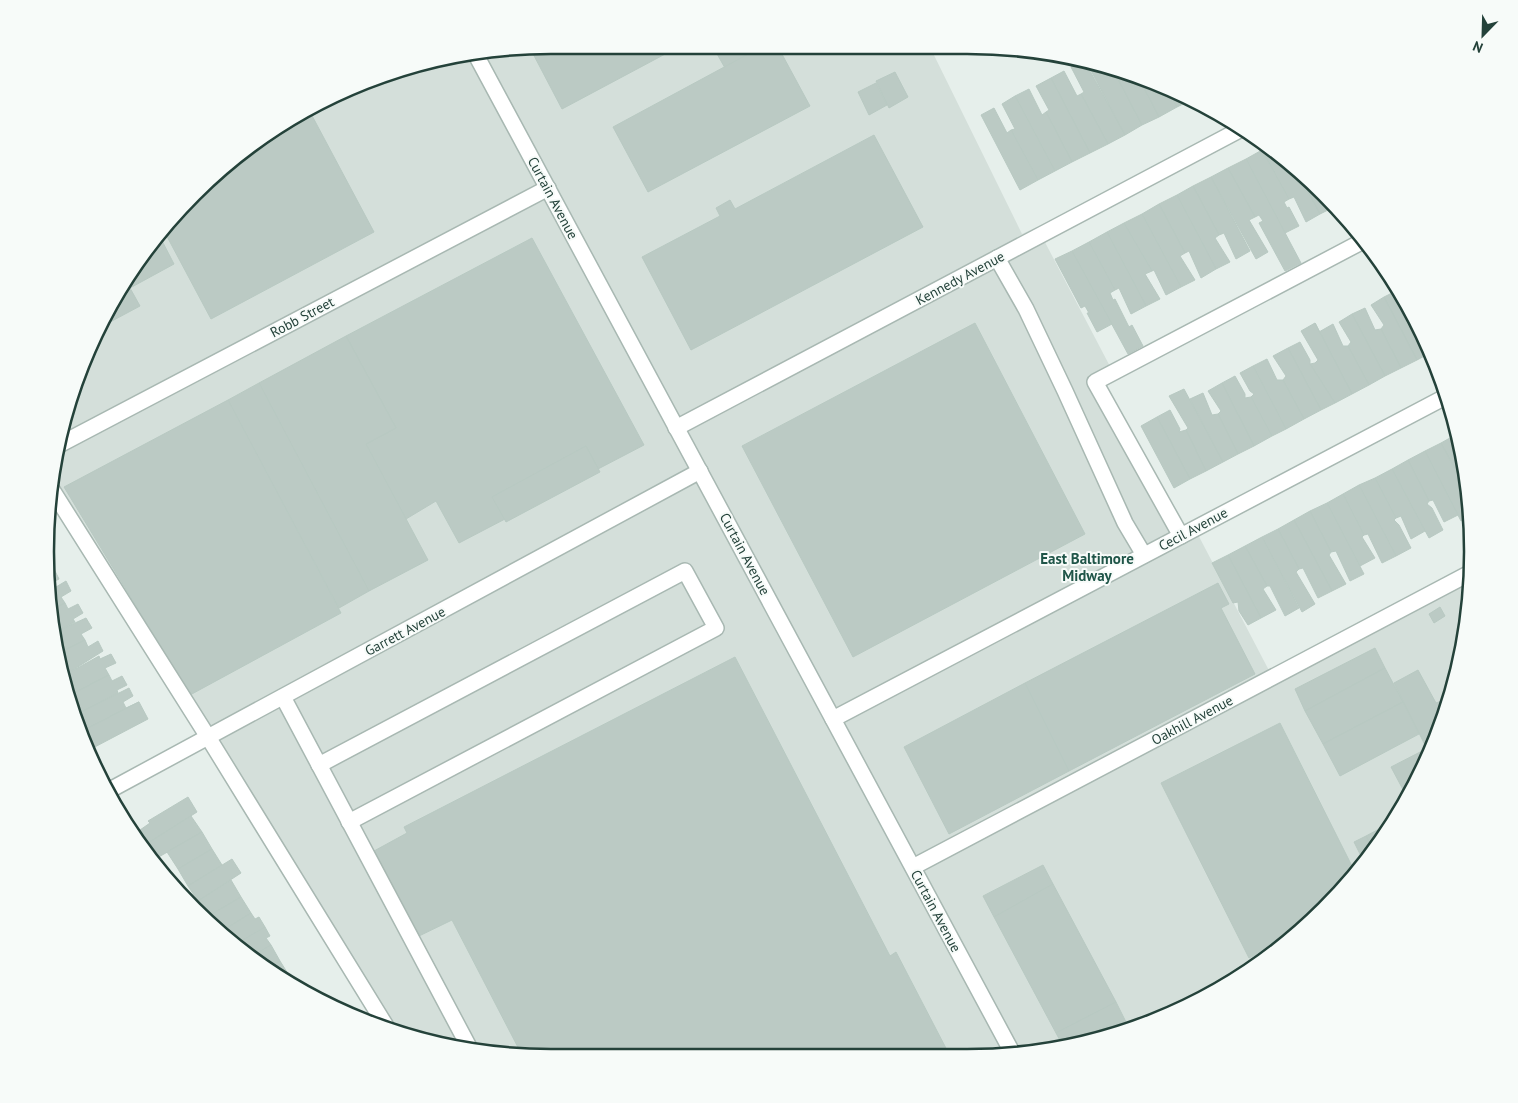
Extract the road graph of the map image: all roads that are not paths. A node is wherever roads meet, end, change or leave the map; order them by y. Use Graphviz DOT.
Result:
graph roads {
  1 [pos="478,59"];
  2 [pos="1234,133"];
  3 [pos="548,188"];
  4 [pos="1358,244"];
  5 [pos="997,258"];
  6 [pos="1440,399"];
  7 [pos="676,428"];
  8 [pos="66,441"];
  9 [pos="700,471"];
  10 [pos="57,498"];
  11 [pos="1181,536"];
  12 [pos="1144,555"];
  13 [pos="1463,577"];
  14 [pos="283,696"];
  15 [pos="833,719"];
  16 [pos="208,737"];
  17 [pos="318,765"];
  18 [pos="114,788"];
  19 [pos="349,822"];
  20 [pos="913,868"];
  21 [pos="382,1019"];
  22 [pos="466,1042"];
  23 [pos="1009,1047"];
  1 -- 3 [label="street, Curtain Avenue"];
  2 -- 5 [label="street, Kennedy Avenue"];
  3 -- 7 [label="street, Curtain Avenue"];
  3 -- 8 [label="street, Robb Street"];
  4 -- 11 [label="street"];
  5 -- 7 [label="street, Kennedy Avenue"];
  5 -- 12 [label="street"];
  6 -- 11 [label="street, Cecil Avenue"];
  7 -- 9 [label="street, Curtain Avenue"];
  9 -- 14 [label="street, Garrett Avenue"];
  9 -- 15 [label="street, Curtain Avenue"];
  10 -- 16 [label="street"];
  11 -- 12 [label="street, Cecil Avenue"];
  12 -- 15 [label="street, Cecil Avenue"];
  13 -- 20 [label="street, Oakhill Avenue"];
  14 -- 16 [label="street, Garrett Avenue"];
  14 -- 17 [label="street"];
  15 -- 20 [label="street, Curtain Avenue"];
  16 -- 18 [label="street, Garrett Avenue"];
  16 -- 21 [label="street"];
  17 -- 19 [label="street"];
  17 -- 19 [label="street"];
  19 -- 22 [label="street"];
  20 -- 23 [label="street, Curtain Avenue"];
}
